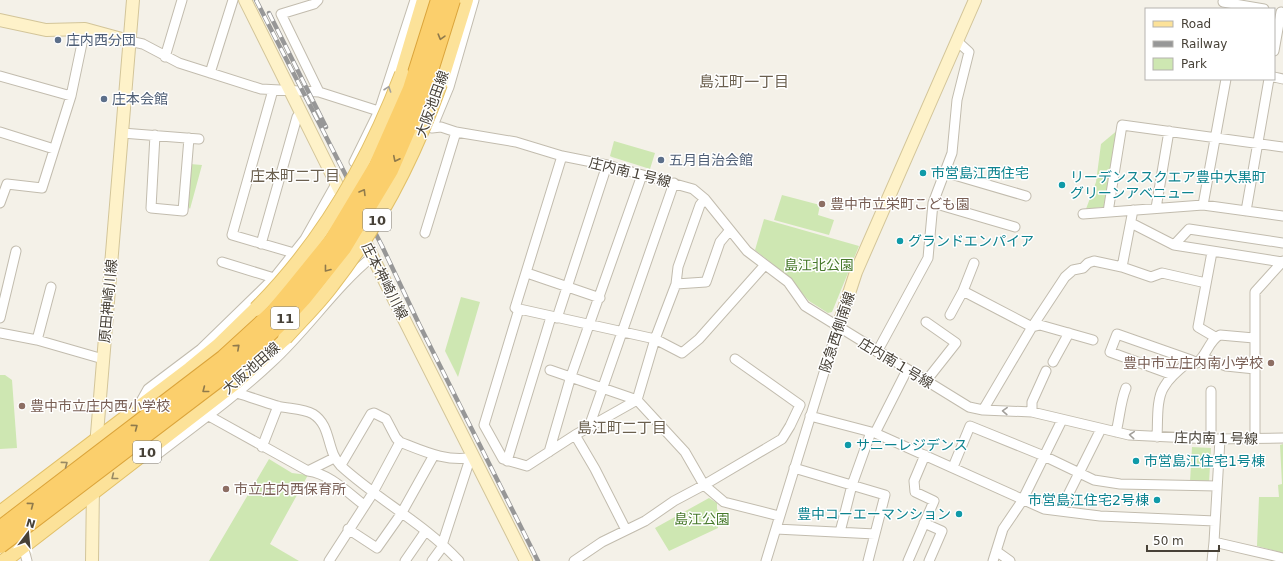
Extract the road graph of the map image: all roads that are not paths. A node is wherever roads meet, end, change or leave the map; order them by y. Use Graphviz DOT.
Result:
graph roads {
  1 [pos="133,0"];
  2 [pos="182,0"];
  3 [pos="233,0"];
  4 [pos="318,0"];
  5 [pos="415,0"];
  6 [pos="424,0"];
  7 [pos="439,0"];
  8 [pos="452,0"];
  9 [pos="466,0"];
  10 [pos="474,0"];
  11 [pos="975,0"];
  12 [pos="1223,2"];
  13 [pos="248,7"];
  14 [pos="1240,7"];
  15 [pos="1252,8"];
  16 [pos="1279,12"];
  17 [pos="0,20"];
  18 [pos="85,29"];
  19 [pos="957,40"];
  20 [pos="129,41"];
  21 [pos="1275,43"];
  22 [pos="165,57"];
  23 [pos="210,73"];
  24 [pos="0,76"];
  25 [pos="1226,80"];
  26 [pos="1269,80"];
  27 [pos="273,90"];
  28 [pos="290,90"];
  29 [pos="319,92"];
  30 [pos="71,96"];
  31 [pos="379,111"];
  32 [pos="301,112"];
  33 [pos="432,128"];
  34 [pos="1169,131"];
  35 [pos="0,132"];
  36 [pos="456,132"];
  37 [pos="122,133"];
  38 [pos="156,135"];
  39 [pos="1216,137"];
  40 [pos="188,138"];
  41 [pos="200,139"];
  42 [pos="1258,144"];
  43 [pos="1283,147"];
  44 [pos="54,149"];
  45 [pos="562,156"];
  46 [pos="354,162"];
  47 [pos="607,165"];
  48 [pos="944,172"];
  49 [pos="642,174"];
  50 [pos="3,183"];
  51 [pos="674,183"];
  52 [pos="336,184"];
  53 [pos="1026,196"];
  54 [pos="705,199"];
  55 [pos="933,202"];
  56 [pos="0,203"];
  57 [pos="1203,205"];
  58 [pos="1156,208"];
  59 [pos="1133,210"];
  60 [pos="1246,211"];
  61 [pos="1108,212"];
  62 [pos="1083,214"];
  63 [pos="1283,216"];
  64 [pos="1131,223"];
  65 [pos="1015,227"];
  66 [pos="730,230"];
  67 [pos="425,233"];
  68 [pos="1283,243"];
  69 [pos="261,244"];
  70 [pos="1174,245"];
  71 [pos="16,251"];
  72 [pos="1212,252"];
  73 [pos="294,253"];
  74 [pos="372,257"];
  75 [pos="1282,261"];
  76 [pos="222,262"];
  77 [pos="974,264"];
  78 [pos="764,266"];
  79 [pos="1122,268"];
  80 [pos="527,273"];
  81 [pos="274,278"];
  82 [pos="1206,282"];
  83 [pos="676,284"];
  84 [pos="51,286"];
  85 [pos="568,287"];
  86 [pos="963,291"];
  87 [pos="600,298"];
  88 [pos="519,309"];
  89 [pos="950,315"];
  90 [pos="554,317"];
  91 [pos="0,318"];
  92 [pos="926,322"];
  93 [pos="590,326"];
  94 [pos="1032,327"];
  95 [pos="838,328"];
  96 [pos="621,332"];
  97 [pos="0,333"];
  98 [pos="1068,333"];
  99 [pos="1215,337"];
  100 [pos="1254,338"];
  101 [pos="655,339"];
  102 [pos="36,340"];
  103 [pos="1093,340"];
  104 [pos="877,352"];
  105 [pos="1203,358"];
  106 [pos="103,359"];
  107 [pos="734,359"];
  108 [pos="1191,360"];
  109 [pos="1053,362"];
  110 [pos="1255,369"];
  111 [pos="550,370"];
  112 [pos="907,370"];
  113 [pos="1046,371"];
  114 [pos="1173,375"];
  115 [pos="571,376"];
  116 [pos="926,381"];
  117 [pos="602,387"];
  118 [pos="1126,388"];
  119 [pos="1211,391"];
  120 [pos="237,393"];
  121 [pos="637,400"];
  122 [pos="278,406"];
  123 [pos="983,410"];
  124 [pos="135,411"];
  125 [pos="1032,412"];
  126 [pos="209,416"];
  127 [pos="810,416"];
  128 [pos="1062,420"];
  129 [pos="589,427"];
  130 [pos="1101,429"];
  131 [pos="1116,432"];
  132 [pos="873,433"];
  133 [pos="575,435"];
  134 [pos="1157,437"];
  135 [pos="1283,438"];
  136 [pos="1216,439"];
  137 [pos="1255,439"];
  138 [pos="97,440"];
  139 [pos="400,442"];
  140 [pos="262,447"];
  141 [pos="549,452"];
  142 [pos="434,455"];
  143 [pos="925,455"];
  144 [pos="1044,456"];
  145 [pos="474,457"];
  146 [pos="138,458"];
  147 [pos="334,458"];
  148 [pos="507,462"];
  149 [pos="341,465"];
  150 [pos="953,467"];
  151 [pos="794,468"];
  152 [pos="308,471"];
  153 [pos="1080,473"];
  154 [pos="852,485"];
  155 [pos="704,486"];
  156 [pos="1217,486"];
  157 [pos="372,492"];
  158 [pos="92,494"];
  159 [pos="1022,501"];
  160 [pos="364,505"];
  161 [pos="1060,511"];
  162 [pos="0,513"];
  163 [pos="401,514"];
  164 [pos="779,516"];
  165 [pos="1216,521"];
  166 [pos="924,523"];
  167 [pos="0,529"];
  168 [pos="348,529"];
  169 [pos="776,529"];
  170 [pos="626,530"];
  171 [pos="425,532"];
  172 [pos="840,532"];
  173 [pos="875,534"];
  174 [pos="1214,542"];
  175 [pos="0,545"];
  176 [pos="442,545"];
  177 [pos="23,546"];
  178 [pos="996,551"];
  179 [pos="1283,558"];
  180 [pos="405,560"];
  181 [pos="4,561"];
  182 [pos="27,561"];
  183 [pos="92,561"];
  184 [pos="329,561"];
  185 [pos="432,561"];
  186 [pos="459,561"];
  187 [pos="526,561"];
  188 [pos="574,561"];
  189 [pos="766,561"];
  190 [pos="868,561"];
  191 [pos="908,561"];
  192 [pos="929,561"];
  193 [pos="993,561"];
  194 [pos="1010,561"];
  195 [pos="1212,561"];
  1 -- 20 [label="street, 原田神崎川線"];
  2 -- 22 [label="street"];
  3 -- 23 [label="street"];
  4 -- 29 [label="street"];
  31 -- 5 [label="street, one-way"];
  6 -- 124 [label="main road, bridge"];
  167 -- 7 [label="highway, 11, one-way, bridge"];
  8 -- 175 [label="highway, 11, one-way, bridge"];
  9 -- 146 [label="main road, 大阪池田線 / 10, bridge"];
  10 -- 33 [label="street"];
  11 -- 19 [label="street, 阪急西側南線"];
  12 -- 14 [label="street"];
  13 -- 28 [label="street, 庄本神崎川線"];
  14 -- 15 [label="street"];
  16 -- 21 [label="street"];
  17 -- 18 [label="street"];
  18 -- 20 [label="street"];
  18 -- 30 [label="street"];
  19 -- 48 [label="street"];
  19 -- 95 [label="street, 阪急西側南線"];
  20 -- 22 [label="street, 庄内南１号線"];
  20 -- 37 [label="street, 原田神崎川線"];
  22 -- 23 [label="street, 庄内南１号線"];
  23 -- 27 [label="street, 庄内南１号線"];
  24 -- 30 [label="street"];
  25 -- 39 [label="street"];
  26 -- 42 [label="street"];
  27 -- 28 [label="street, 庄内南１号線"];
  27 -- 69 [label="street"];
  28 -- 29 [label="street, 庄内南１号線"];
  28 -- 32 [label="street, 庄本神崎川線"];
  29 -- 31 [label="street, 庄内南１号線"];
  30 -- 44 [label="street"];
  31 -- 33 [label="street, 庄内南１号線"];
  31 -- 46 [label="street"];
  32 -- 52 [label="street, 庄本神崎川線"];
  32 -- 69 [label="street"];
  33 -- 36 [label="street, 庄内南１号線"];
  34 -- 39 [label="street"];
  34 -- 58 [label="street"];
  34 -- 61 [label="street"];
  35 -- 44 [label="street"];
  36 -- 45 [label="street, 庄内南１号線"];
  36 -- 67 [label="street"];
  37 -- 38 [label="street"];
  37 -- 106 [label="street, 原田神崎川線"];
  38 -- 40 [label="street"];
  38 -- 40 [label="street"];
  39 -- 42 [label="street"];
  39 -- 57 [label="street"];
  40 -- 41 [label="street"];
  42 -- 43 [label="street"];
  42 -- 60 [label="street"];
  44 -- 50 [label="street"];
  45 -- 47 [label="street, 庄内南１号線"];
  45 -- 80 [label="street"];
  47 -- 49 [label="street, 庄内南１号線"];
  47 -- 85 [label="street"];
  48 -- 53 [label="street"];
  48 -- 55 [label="street"];
  49 -- 51 [label="street, 庄内南１号線"];
  49 -- 87 [label="street"];
  50 -- 56 [label="street"];
  51 -- 54 [label="street, 庄内南１号線"];
  51 -- 96 [label="street"];
  52 -- 73 [label="street"];
  52 -- 74 [label="street, 庄本神崎川線"];
  54 -- 66 [label="street, 庄内南１号線"];
  54 -- 83 [label="street"];
  55 -- 65 [label="street"];
  55 -- 104 [label="street"];
  57 -- 58 [label="street"];
  57 -- 60 [label="street"];
  58 -- 59 [label="street"];
  59 -- 61 [label="street"];
  59 -- 64 [label="street"];
  60 -- 63 [label="street"];
  61 -- 62 [label="street"];
  64 -- 70 [label="street"];
  64 -- 79 [label="street"];
  66 -- 78 [label="street, 庄内南１号線"];
  66 -- 83 [label="street"];
  68 -- 70 [label="street"];
  69 -- 73 [label="street"];
  70 -- 72 [label="street"];
  71 -- 91 [label="street"];
  72 -- 75 [label="street"];
  72 -- 82 [label="street"];
  73 -- 81 [label="street"];
  74 -- 120 [label="street"];
  74 -- 145 [label="street, 庄本神崎川線"];
  75 -- 100 [label="street"];
  76 -- 81 [label="street"];
  77 -- 86 [label="street"];
  78 -- 95 [label="street, 庄内南１号線"];
  78 -- 101 [label="street"];
  79 -- 82 [label="street"];
  79 -- 94 [label="street"];
  80 -- 85 [label="street"];
  80 -- 88 [label="street"];
  81 -- 124 [label="street"];
  82 -- 99 [label="street"];
  83 -- 101 [label="street"];
  84 -- 102 [label="street"];
  85 -- 87 [label="street"];
  85 -- 90 [label="street"];
  86 -- 89 [label="street"];
  86 -- 94 [label="street"];
  87 -- 93 [label="street"];
  88 -- 90 [label="street"];
  88 -- 148 [label="street"];
  90 -- 93 [label="street"];
  90 -- 148 [label="street"];
  92 -- 116 [label="street"];
  93 -- 96 [label="street"];
  93 -- 115 [label="street"];
  94 -- 98 [label="street"];
  94 -- 123 [label="street"];
  95 -- 104 [label="street, 庄内南１号線"];
  95 -- 127 [label="street, 阪急西側南線"];
  96 -- 101 [label="street"];
  96 -- 117 [label="street"];
  97 -- 102 [label="street"];
  98 -- 103 [label="street"];
  98 -- 109 [label="street"];
  99 -- 100 [label="street"];
  99 -- 105 [label="street"];
  100 -- 110 [label="street"];
  101 -- 121 [label="street"];
  102 -- 106 [label="street"];
  104 -- 112 [label="street, 庄内南１号線"];
  105 -- 108 [label="street"];
  105 -- 110 [label="street"];
  106 -- 138 [label="street, 原田神崎川線"];
  107 -- 155 [label="street"];
  108 -- 114 [label="street"];
  108 -- 114 [label="street"];
  110 -- 137 [label="street"];
  111 -- 115 [label="street"];
  112 -- 116 [label="street, 庄内南１号線"];
  112 -- 132 [label="street"];
  113 -- 125 [label="street"];
  114 -- 134 [label="street"];
  115 -- 117 [label="street"];
  115 -- 141 [label="street"];
  116 -- 123 [label="street, 庄内南１号線"];
  117 -- 121 [label="street"];
  117 -- 129 [label="street"];
  118 -- 131 [label="street"];
  119 -- 136 [label="street"];
  120 -- 122 [label="street"];
  120 -- 126 [label="street"];
  121 -- 129 [label="street"];
  121 -- 155 [label="street"];
  122 -- 140 [label="street"];
  122 -- 147 [label="street"];
  125 -- 123 [label="street, 庄内南１号線, one-way"];
  124 -- 138 [label="main road"];
  125 -- 128 [label="street, 庄内南１号線"];
  126 -- 140 [label="street"];
  126 -- 146 [label="street"];
  127 -- 132 [label="street"];
  127 -- 151 [label="street, 阪急西側南線"];
  128 -- 130 [label="street, 庄内南１号線"];
  128 -- 144 [label="street"];
  129 -- 133 [label="street"];
  130 -- 131 [label="street, 庄内南１号線"];
  130 -- 153 [label="street"];
  134 -- 131 [label="street, 庄内南１号線, one-way"];
  132 -- 143 [label="street"];
  132 -- 154 [label="street"];
  133 -- 141 [label="street"];
  133 -- 170 [label="street"];
  134 -- 136 [label="street, 庄内南１号線"];
  135 -- 137 [label="street, 庄内南１号線"];
  136 -- 137 [label="street, 庄内南１号線"];
  136 -- 156 [label="street"];
  138 -- 158 [label="street, 原田神崎川線"];
  162 -- 138 [label="main road, one-way"];
  139 -- 142 [label="street"];
  139 -- 149 [label="street"];
  139 -- 157 [label="street"];
  140 -- 152 [label="street"];
  141 -- 148 [label="street"];
  142 -- 145 [label="street"];
  142 -- 163 [label="street"];
  143 -- 150 [label="street"];
  143 -- 166 [label="street"];
  144 -- 150 [label="street"];
  144 -- 153 [label="street"];
  144 -- 159 [label="street"];
  145 -- 176 [label="street"];
  145 -- 187 [label="street, 庄本神崎川線"];
  146 -- 158 [label="main road, 大阪池田線 / 10, one-way"];
  147 -- 149 [label="street"];
  147 -- 152 [label="street"];
  149 -- 157 [label="street"];
  150 -- 159 [label="street"];
  151 -- 154 [label="street"];
  151 -- 164 [label="street, 阪急西側南線"];
  152 -- 160 [label="street"];
  153 -- 156 [label="street"];
  153 -- 161 [label="street"];
  154 -- 172 [label="street"];
  154 -- 173 [label="street"];
  155 -- 164 [label="street"];
  155 -- 170 [label="street"];
  156 -- 165 [label="street"];
  157 -- 160 [label="street"];
  157 -- 163 [label="street"];
  158 -- 177 [label="main road, 大阪池田線 / 10"];
  158 -- 183 [label="street, 原田神崎川線"];
  159 -- 161 [label="street"];
  159 -- 178 [label="street"];
  160 -- 168 [label="street"];
  161 -- 165 [label="street"];
  163 -- 168 [label="street"];
  163 -- 171 [label="street"];
  164 -- 169 [label="street, 阪急西側南線"];
  165 -- 174 [label="street"];
  166 -- 191 [label="street"];
  166 -- 192 [label="street"];
  168 -- 184 [label="street"];
  169 -- 172 [label="street"];
  169 -- 189 [label="street, 阪急西側南線"];
  170 -- 188 [label="street"];
  171 -- 176 [label="street"];
  171 -- 180 [label="street"];
  172 -- 173 [label="street"];
  173 -- 190 [label="street"];
  174 -- 179 [label="street"];
  174 -- 195 [label="street"];
  176 -- 185 [label="street"];
  176 -- 186 [label="street"];
  177 -- 181 [label="main road, 大阪池田線 / 10"];
  177 -- 182 [label="street"];
  178 -- 193 [label="street"];
  178 -- 194 [label="street"];
}
